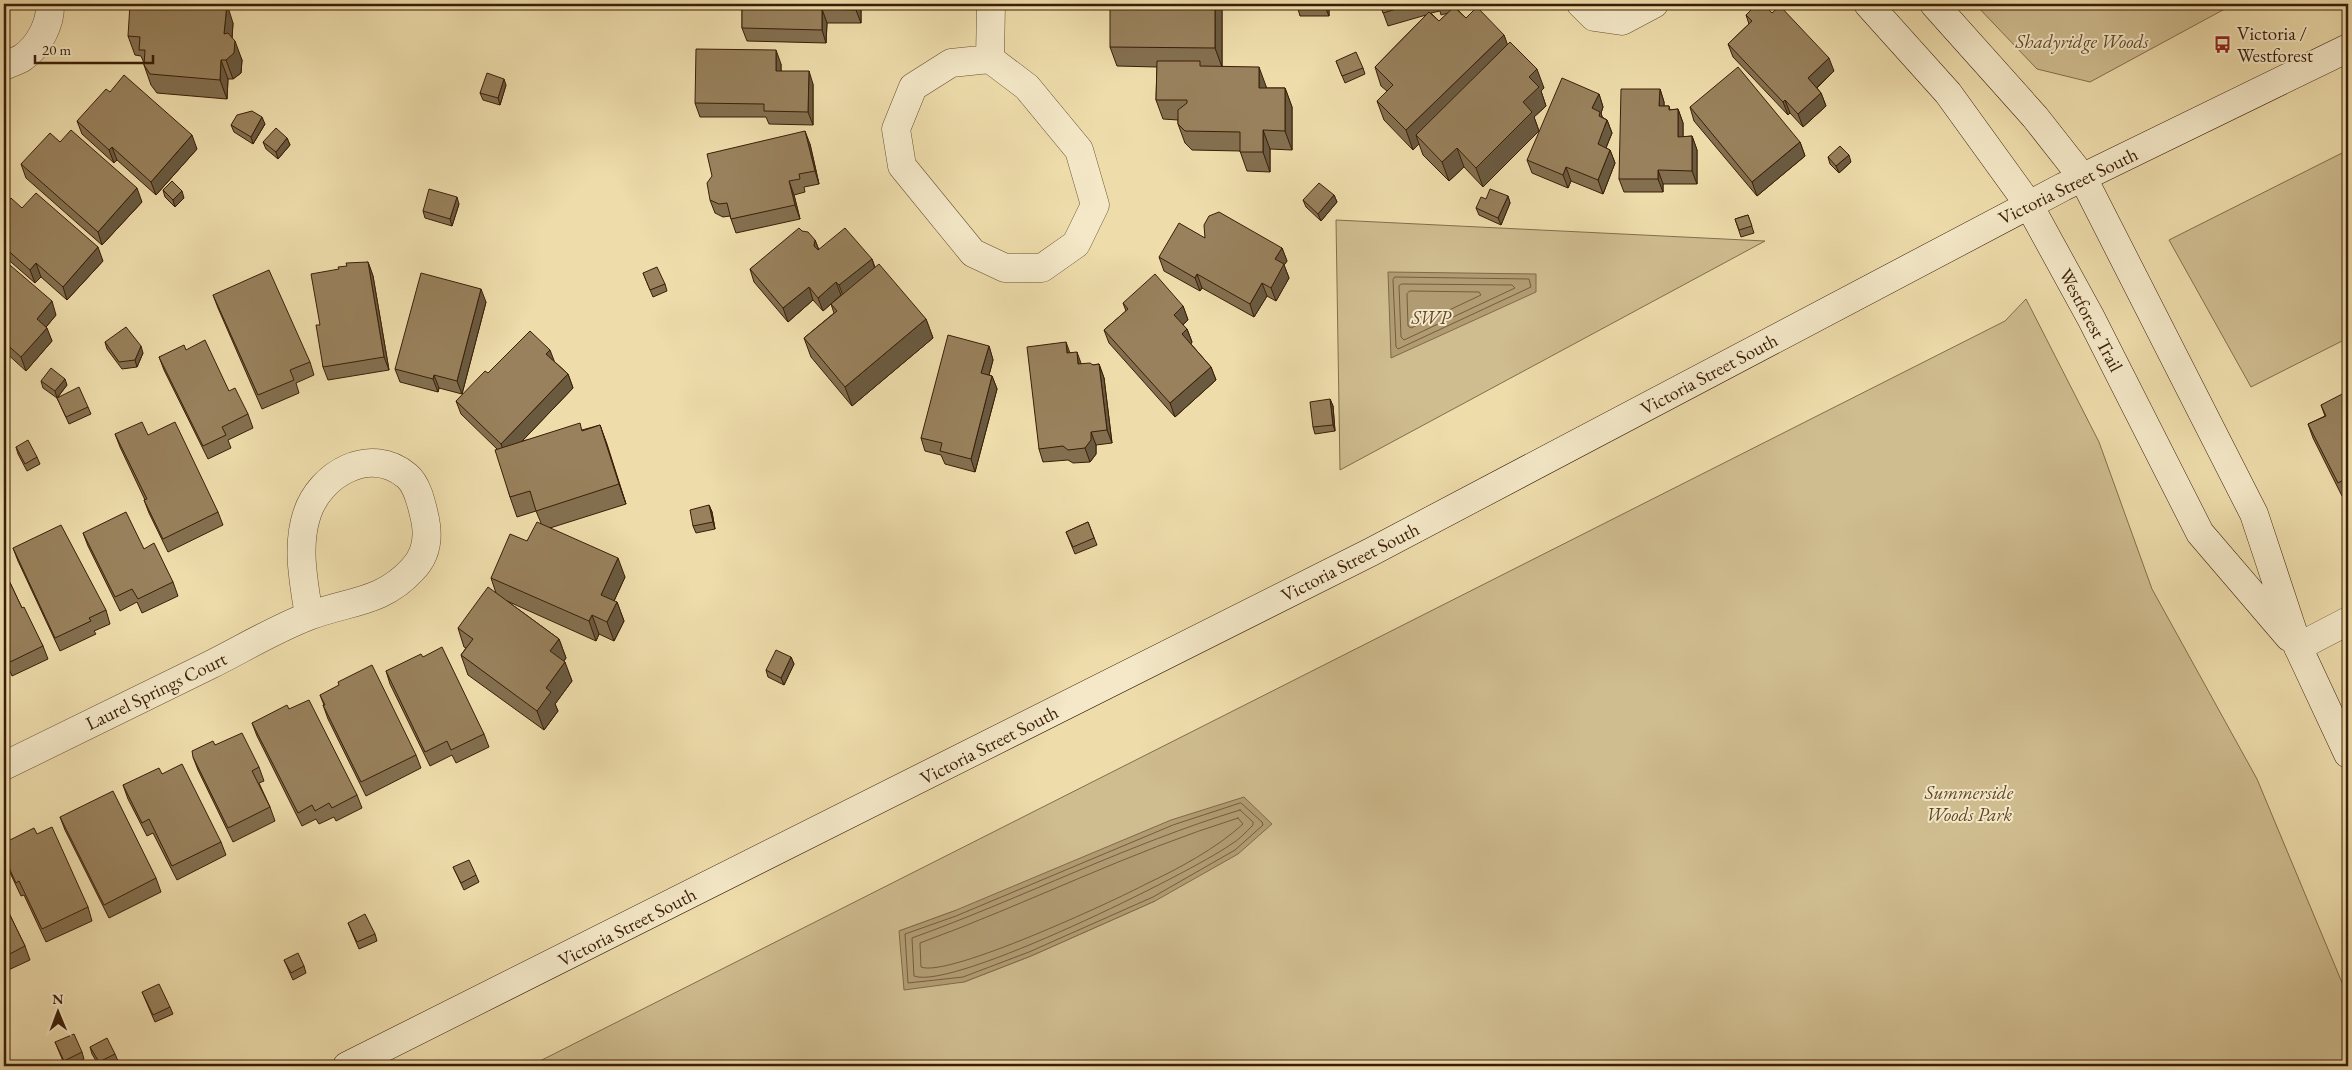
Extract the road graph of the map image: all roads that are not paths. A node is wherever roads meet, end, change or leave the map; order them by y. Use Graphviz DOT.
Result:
graph roads {
  1 [pos="50,4"];
  2 [pos="991,4"];
  3 [pos="1581,4"];
  4 [pos="1654,4"];
  5 [pos="1868,4"];
  6 [pos="1934,4"];
  7 [pos="2348,48"];
  8 [pos="990,59"];
  9 [pos="4,66"];
  10 [pos="2083,178"];
  11 [pos="2029,205"];
  12 [pos="309,616"];
  13 [pos="2348,620"];
  14 [pos="2298,647"];
  15 [pos="2348,754"];
  16 [pos="4,766"];
  17 [pos="347,1066"];
  1 -- 9 [label="street"];
  2 -- 8 [label="street"];
  3 -- 4 [label="street"];
  5 -- 11 [label="street, Westforest Trail"];
  6 -- 10 [label="street, Westforest Trail"];
  7 -- 10 [label="street, Victoria Street South"];
  8 -- 8 [label="street"];
  10 -- 11 [label="street, Victoria Street South"];
  10 -- 14 [label="street, Westforest Trail"];
  11 -- 14 [label="street, Westforest Trail"];
  11 -- 17 [label="street, Victoria Street South"];
  12 -- 12 [label="street, Laurel Springs Court"];
  12 -- 16 [label="street, Laurel Springs Court"];
  13 -- 14 [label="street"];
  14 -- 15 [label="street, Westforest Trail"];
}
